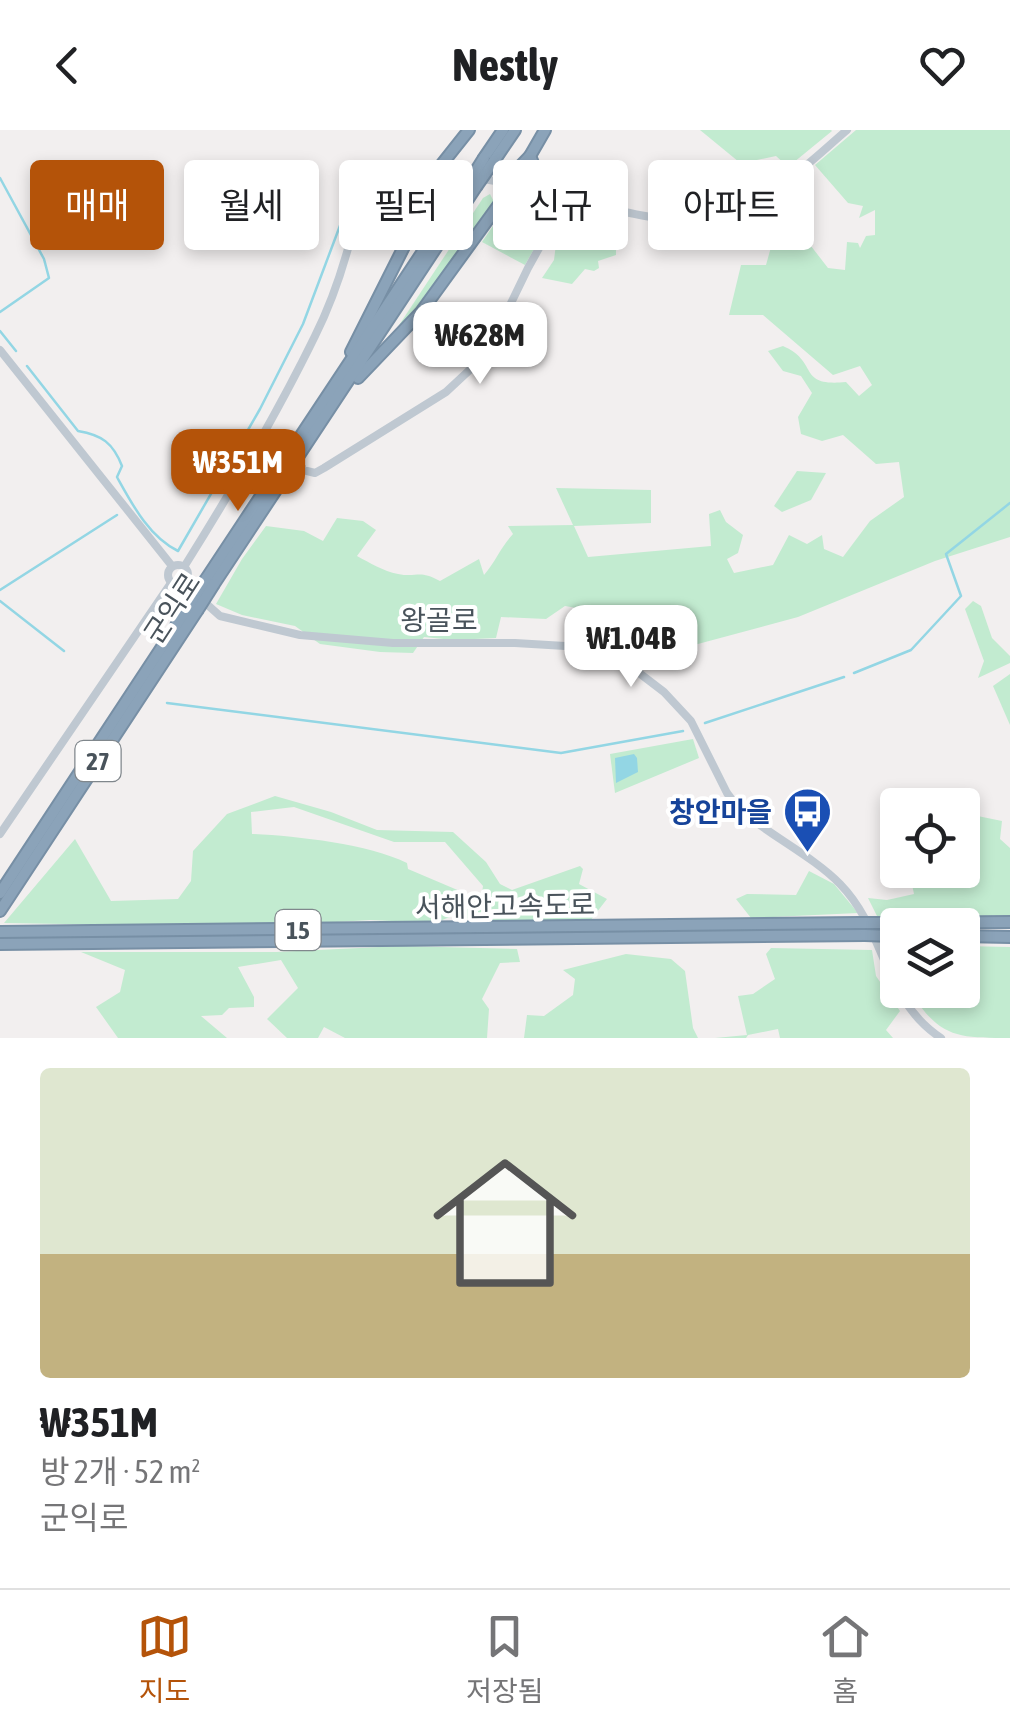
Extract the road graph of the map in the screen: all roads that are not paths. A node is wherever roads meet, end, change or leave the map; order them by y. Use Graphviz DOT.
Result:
graph roads {
  1 [pos="469,130"];
  2 [pos="503,130"];
  3 [pos="515,130"];
  4 [pos="545,130"];
  5 [pos="847,130"];
  6 [pos="530,156"];
  7 [pos="445,160"];
  8 [pos="489,160"];
  9 [pos="526,160"];
  10 [pos="532,160"];
  11 [pos="473,184"];
  12 [pos="628,211"];
  13 [pos="493,213"];
  14 [pos="348,250"];
  15 [pos="401,250"];
  16 [pos="428,250"];
  17 [pos="432,250"];
  18 [pos="540,250"];
  19 [pos="0,350"];
  20 [pos="339,380"];
  21 [pos="339,397"];
  22 [pos="259,441"];
  23 [pos="278,452"];
  24 [pos="307,470"];
  25 [pos="172,566"];
  26 [pos="184,567"];
  27 [pos="210,582"];
  28 [pos="171,583"];
  29 [pos="183,584"];
  30 [pos="193,608"];
  31 [pos="0,834"];
  32 [pos="0,893"];
  33 [pos="0,911"];
  34 [pos="1010,922"];
  35 [pos="0,932"];
  36 [pos="880,936"];
  37 [pos="980,936"];
  38 [pos="1010,936"];
  39 [pos="2,944"];
  40 [pos="941,1038"];
  1 -- 7 [label="highway"];
  2 -- 8 [label="highway, 군익로 / 27"];
  3 -- 8 [label="highway, 군익로 / 27"];
  4 -- 6 [label="highway"];
  5 -- 12 [label="street"];
  6 -- 9 [label="highway"];
  6 -- 10 [label="highway"];
  8 -- 11 [label="highway, 군익로 / 27, bridge"];
  13 -- 21 [label="highway"];
  14 -- 22 [label="street"];
  15 -- 20 [label="highway"];
  16 -- 20 [label="highway, 군익로 / 27"];
  17 -- 21 [label="highway, 군익로 / 27"];
  18 -- 24 [label="street"];
  19 -- 25 [label="street"];
  20 -- 27 [label="highway, 군익로 / 27"];
  21 -- 27 [label="highway, 군익로 / 27"];
  22 -- 23 [label="street"];
  22 -- 26 [label="street"];
  25 -- 26 [label="street"];
  25 -- 28 [label="street"];
  26 -- 29 [label="street"];
  27 -- 30 [label="highway, 군익로 / 27, bridge"];
  28 -- 29 [label="street"];
  28 -- 31 [label="street"];
  29 -- 40 [label="street, 왕골로"];
  30 -- 32 [label="highway, 군익로 / 27"];
  30 -- 33 [label="highway, 군익로 / 27"];
  34 -- 35 [label="highway, 서해안고속도로 / 15, bridge"];
  36 -- 39 [label="highway, 서해안고속도로 / 15, bridge"];
  37 -- 38 [label="highway"];
}
